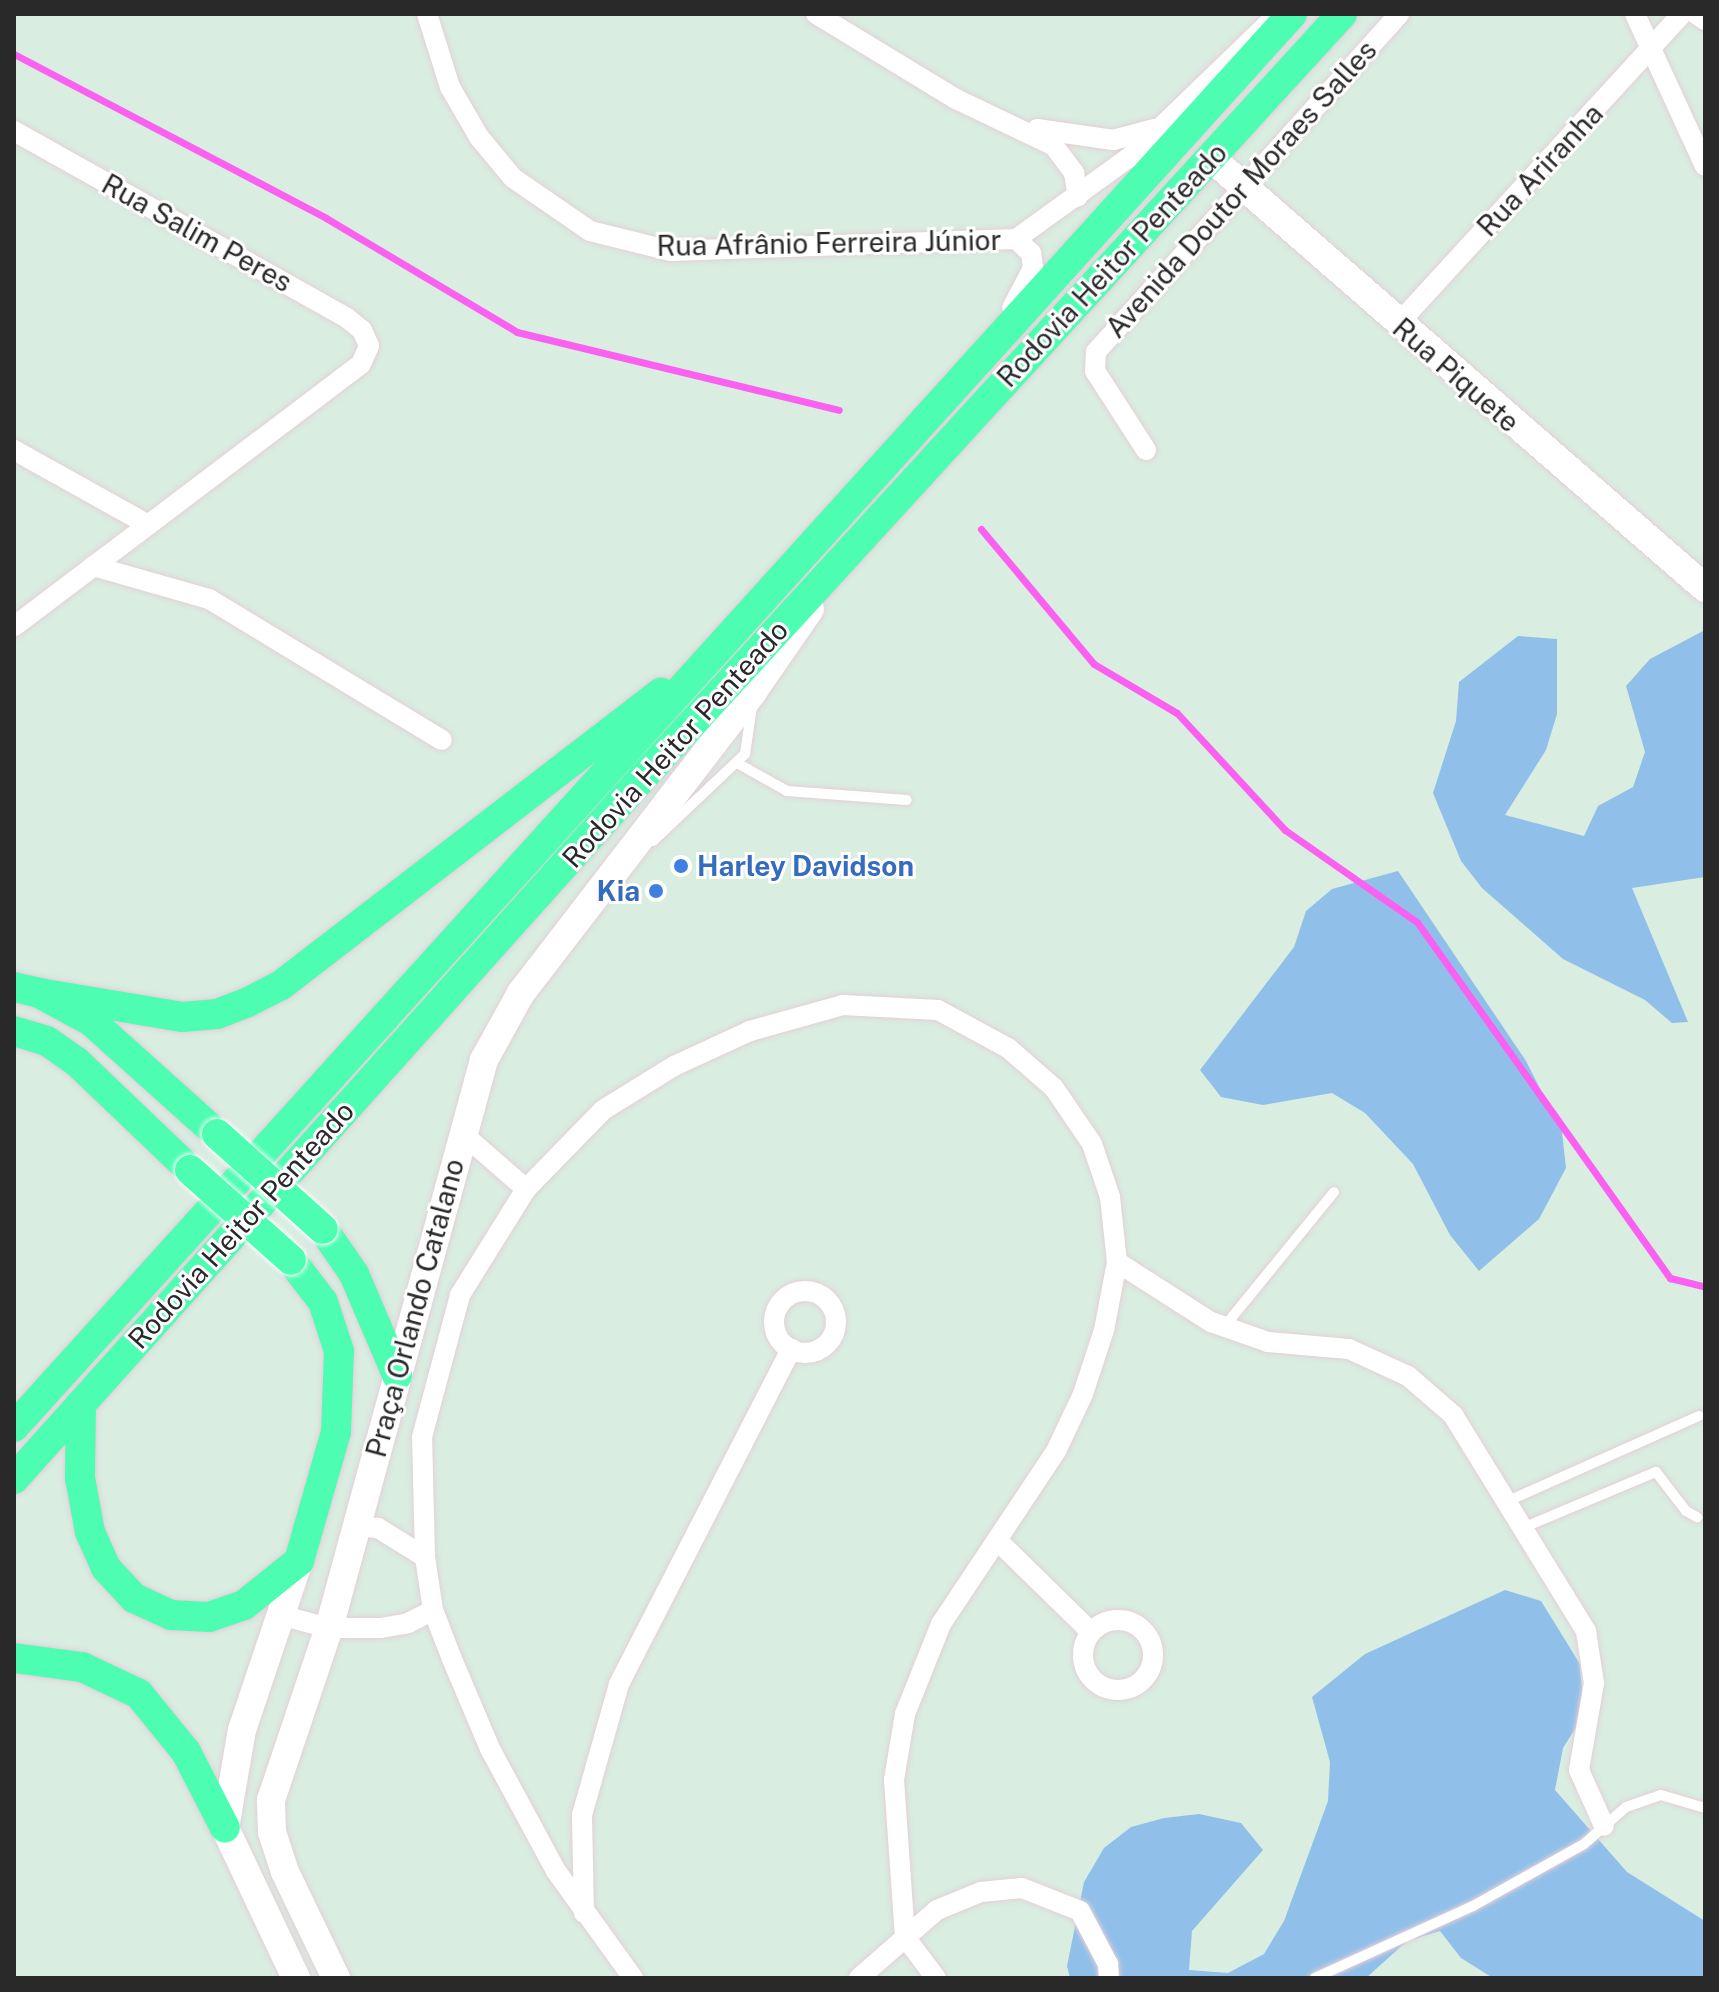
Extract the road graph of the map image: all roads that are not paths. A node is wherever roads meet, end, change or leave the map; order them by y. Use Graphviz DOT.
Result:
graph roads {
  1 [pos="427,14"];
  2 [pos="816,14"];
  3 [pos="1279,14"];
  4 [pos="1292,14"];
  5 [pos="1342,14"];
  6 [pos="1399,14"];
  7 [pos="1635,14"];
  8 [pos="1682,14"];
  9 [pos="1696,14"];
  10 [pos="1705,20"];
  11 [pos="1652,50"];
  12 [pos="1002,121"];
  13 [pos="1164,126"];
  14 [pos="14,131"];
  15 [pos="1211,158"];
  16 [pos="1705,166"];
  17 [pos="1244,186"];
  18 [pos="1078,197"];
  19 [pos="1016,239"];
  20 [pos="1397,325"];
  21 [pos="988,351"];
  22 [pos="14,450"];
  23 [pos="1146,450"];
  24 [pos="149,525"];
  25 [pos="852,549"];
  26 [pos="93,566"];
  27 [pos="1705,588"];
  28 [pos="14,626"];
  29 [pos="722,645"];
  30 [pos="752,693"];
  31 [pos="442,740"];
  32 [pos="737,763"];
  33 [pos="907,800"];
  34 [pos="605,886"];
  35 [pos="27,990"];
  36 [pos="14,1031"];
  37 [pos="463,1134"];
  38 [pos="526,1189"];
  39 [pos="1334,1192"];
  40 [pos="1117,1262"];
  41 [pos="1224,1327"];
  42 [pos="791,1349"];
  43 [pos="72,1360"];
  44 [pos="397,1375"];
  45 [pos="14,1404"];
  46 [pos="81,1404"];
  47 [pos="1699,1416"];
  48 [pos="14,1427"];
  49 [pos="14,1479"];
  50 [pos="1508,1501"];
  51 [pos="1697,1517"];
  52 [pos="354,1527"];
  53 [pos="1525,1527"];
  54 [pos="997,1540"];
  55 [pos="425,1557"];
  56 [pos="299,1561"];
  57 [pos="433,1610"];
  58 [pos="280,1615"];
  59 [pos="329,1628"];
  60 [pos="1091,1632"];
  61 [pos="14,1658"];
  62 [pos="1705,1808"];
  63 [pos="1604,1826"];
  64 [pos="225,1828"];
  65 [pos="584,1913"];
  66 [pos="905,1937"];
  67 [pos="296,1978"];
  68 [pos="336,1978"];
  69 [pos="633,1978"];
  70 [pos="859,1978"];
  71 [pos="936,1978"];
  72 [pos="1109,1978"];
  73 [pos="1315,1978"];
  1 -- 19 [label="street, Rua Afrânio Ferreira Júnior"];
  2 -- 12 [label="street"];
  3 -- 13 [label="street, Rua Afrânio Ferreira Júnior"];
  4 -- 21 [label="main road, Rodovia Heitor Penteado"];
  5 -- 15 [label="main road, Rodovia Heitor Penteado"];
  6 -- 17 [label="street, Avenida Doutor Moraes Salles"];
  7 -- 11 [label="street"];
  8 -- 11 [label="street, Rua Ariranha"];
  9 -- 10 [label="street"];
  11 -- 16 [label="street"];
  11 -- 20 [label="street, Rua Ariranha"];
  12 -- 13 [label="street"];
  12 -- 18 [label="street"];
  13 -- 18 [label="street, Rua Afrânio Ferreira Júnior"];
  14 -- 24 [label="street, Rua Salim Peres"];
  15 -- 17 [label="main road, Rua Piquete"];
  15 -- 25 [label="main road, Rodovia Heitor Penteado"];
  17 -- 20 [label="main road, Rua Piquete"];
  17 -- 23 [label="street, Avenida Doutor Moraes Salles"];
  18 -- 19 [label="street, Rua Afrânio Ferreira Júnior"];
  19 -- 21 [label="street, Rua Afrânio Ferreira Júnior"];
  20 -- 27 [label="main road, Rua Piquete"];
  21 -- 29 [label="main road, Rodovia Heitor Penteado"];
  22 -- 24 [label="street"];
  24 -- 26 [label="street"];
  25 -- 30 [label="main road"];
  25 -- 46 [label="main road, Rodovia Heitor Penteado"];
  26 -- 28 [label="street"];
  26 -- 31 [label="street"];
  29 -- 35 [label="main road"];
  29 -- 43 [label="main road, Rodovia Heitor Penteado"];
  30 -- 32 [label="lane"];
  30 -- 34 [label="main road"];
  32 -- 33 [label="lane"];
  32 -- 34 [label="lane"];
  34 -- 37 [label="main road"];
  35 -- 44 [label="main road, bridge"];
  36 -- 56 [label="main road, bridge"];
  37 -- 38 [label="street, Praça Orlando Catalano"];
  37 -- 44 [label="main road, Praça Orlando Catalano"];
  38 -- 40 [label="street"];
  38 -- 55 [label="street, Praça Orlando Catalano"];
  39 -- 41 [label="lane"];
  40 -- 41 [label="street"];
  40 -- 54 [label="street"];
  41 -- 50 [label="street"];
  42 -- 65 [label="street"];
  43 -- 45 [label="main road"];
  43 -- 48 [label="main road, Rodovia Heitor Penteado"];
  44 -- 52 [label="main road, Praça Orlando Catalano"];
  46 -- 49 [label="main road, Rodovia Heitor Penteado"];
  46 -- 56 [label="main road"];
  47 -- 50 [label="lane"];
  50 -- 53 [label="street"];
  51 -- 53 [label="lane"];
  52 -- 55 [label="street"];
  52 -- 59 [label="main road, Praça Orlando Catalano"];
  53 -- 63 [label="street"];
  54 -- 60 [label="street"];
  54 -- 66 [label="street"];
  55 -- 57 [label="street, Praça Orlando Catalano"];
  56 -- 58 [label="main road"];
  57 -- 59 [label="street"];
  57 -- 65 [label="street, Praça Orlando Catalano"];
  58 -- 59 [label="street"];
  58 -- 64 [label="main road"];
  59 -- 68 [label="main road, Praça Orlando Catalano"];
  61 -- 64 [label="main road"];
  62 -- 63 [label="lane"];
  63 -- 73 [label="lane"];
  64 -- 67 [label="main road"];
  65 -- 69 [label="street, Praça Orlando Catalano"];
  66 -- 70 [label="street"];
  66 -- 71 [label="street"];
  66 -- 72 [label="street"];
}
